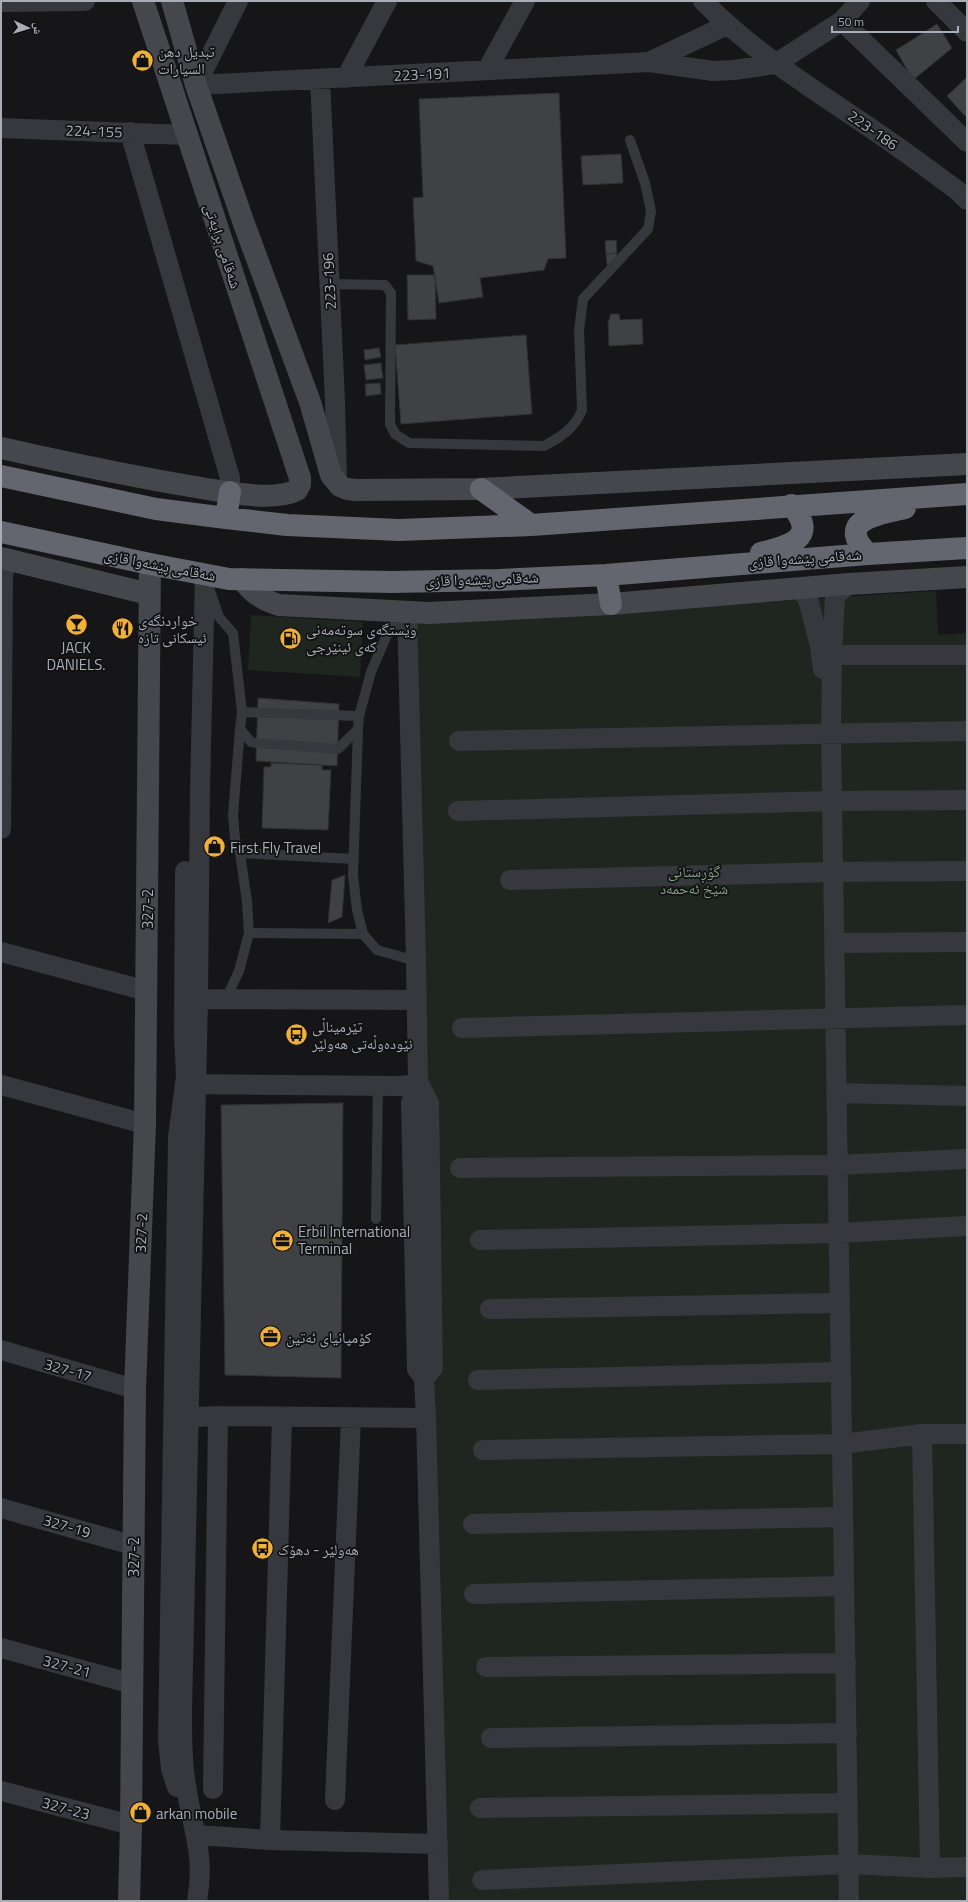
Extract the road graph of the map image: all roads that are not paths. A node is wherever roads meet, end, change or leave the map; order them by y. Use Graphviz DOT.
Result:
graph roads {
  1 [pos="85,1"];
  2 [pos="143,1"];
  3 [pos="172,1"];
  4 [pos="238,1"];
  5 [pos="387,1"];
  6 [pos="525,1"];
  7 [pos="703,1"];
  8 [pos="860,1"];
  9 [pos="936,1"];
  10 [pos="1,2"];
  11 [pos="842,22"];
  12 [pos="727,25"];
  13 [pos="967,32"];
  14 [pos="649,62"];
  15 [pos="775,64"];
  16 [pos="487,70"];
  17 [pos="346,78"];
  18 [pos="320,79"];
  19 [pos="196,86"];
  20 [pos="1,128"];
  21 [pos="130,132"];
  22 [pos="186,134"];
  23 [pos="965,136"];
  24 [pos="630,140"];
  25 [pos="967,200"];
  26 [pos="243,221"];
  27 [pos="220,234"];
  28 [pos="330,284"];
  29 [pos="1,448"];
  30 [pos="967,464"];
  31 [pos="1,476"];
  32 [pos="337,483"];
  33 [pos="481,489"];
  34 [pos="230,492"];
  35 [pos="967,494"];
  36 [pos="791,505"];
  37 [pos="226,518"];
  38 [pos="531,525"];
  39 [pos="1,532"];
  40 [pos="967,548"];
  41 [pos="868,554"];
  42 [pos="3,559"];
  43 [pos="150,564"];
  44 [pos="712,566"];
  45 [pos="199,573"];
  46 [pos="606,575"];
  47 [pos="967,577"];
  48 [pos="242,579"];
  49 [pos="849,584"];
  50 [pos="799,588"];
  51 [pos="149,594"];
  52 [pos="611,604"];
  53 [pos="408,613"];
  54 [pos="832,655"];
  55 [pos="967,655"];
  56 [pos="2,697"];
  57 [pos="242,712"];
  58 [pos="359,716"];
  59 [pos="240,728"];
  60 [pos="358,729"];
  61 [pos="967,730"];
  62 [pos="831,733"];
  63 [pos="459,741"];
  64 [pos="967,800"];
  65 [pos="832,801"];
  66 [pos="458,811"];
  67 [pos="1,820"];
  68 [pos="1,828"];
  69 [pos="240,853"];
  70 [pos="354,859"];
  71 [pos="967,870"];
  72 [pos="833,872"];
  73 [pos="510,880"];
  74 [pos="249,933"];
  75 [pos="363,934"];
  76 [pos="967,942"];
  77 [pos="834,943"];
  78 [pos="1,952"];
  79 [pos="416,961"];
  80 [pos="147,991"];
  81 [pos="191,999"];
  82 [pos="226,1000"];
  83 [pos="417,1000"];
  84 [pos="967,1015"];
  85 [pos="836,1019"];
  86 [pos="462,1028"];
  87 [pos="418,1082"];
  88 [pos="191,1084"];
  89 [pos="1,1085"];
  90 [pos="378,1086"];
  91 [pos="837,1093"];
  92 [pos="967,1096"];
  93 [pos="145,1124"];
  94 [pos="967,1159"];
  95 [pos="838,1165"];
  96 [pos="460,1168"];
  97 [pos="376,1219"];
  98 [pos="967,1226"];
  99 [pos="839,1233"];
  100 [pos="480,1240"];
  101 [pos="840,1303"];
  102 [pos="490,1308"];
  103 [pos="1,1350"];
  104 [pos="841,1372"];
  105 [pos="478,1380"];
  106 [pos="135,1389"];
  107 [pos="218,1416"];
  108 [pos="181,1418"];
  109 [pos="282,1418"];
  110 [pos="351,1418"];
  111 [pos="426,1418"];
  112 [pos="922,1434"];
  113 [pos="967,1434"];
  114 [pos="842,1444"];
  115 [pos="483,1450"];
  116 [pos="1,1508"];
  117 [pos="843,1517"];
  118 [pos="473,1524"];
  119 [pos="132,1545"];
  120 [pos="844,1586"];
  121 [pos="474,1594"];
  122 [pos="1,1648"];
  123 [pos="846,1663"];
  124 [pos="486,1667"];
  125 [pos="133,1684"];
  126 [pos="847,1732"];
  127 [pos="491,1738"];
  128 [pos="213,1789"];
  129 [pos="1,1791"];
  130 [pos="335,1800"];
  131 [pos="848,1802"];
  132 [pos="480,1808"];
  133 [pos="131,1825"];
  134 [pos="197,1835"];
  135 [pos="270,1840"];
  136 [pos="438,1844"];
  137 [pos="849,1864"];
  138 [pos="967,1867"];
  139 [pos="930,1868"];
  140 [pos="482,1880"];
  141 [pos="129,1901"];
  142 [pos="197,1901"];
  143 [pos="439,1901"];
  144 [pos="849,1901"];
  1 -- 10 [label="street"];
  2 -- 22 [label="street, شەقامی برایەتی"];
  3 -- 19 [label="street, شەقامی برایەتی"];
  4 -- 19 [label="street"];
  5 -- 17 [label="street"];
  6 -- 16 [label="street"];
  7 -- 12 [label="street, 223-186"];
  8 -- 11 [label="street"];
  9 -- 13 [label="street"];
  11 -- 15 [label="street"];
  11 -- 23 [label="street"];
  12 -- 14 [label="street"];
  12 -- 15 [label="street, 223-186"];
  14 -- 15 [label="street"];
  14 -- 16 [label="street, 223-191"];
  15 -- 25 [label="street, 223-186"];
  16 -- 17 [label="street, 223-191"];
  17 -- 18 [label="street, 223-191"];
  18 -- 19 [label="street, 223-191"];
  18 -- 28 [label="street, 223-196"];
  19 -- 26 [label="street, شەقامی برایەتی"];
  20 -- 21 [label="street, 224-155"];
  21 -- 22 [label="street, 224-155"];
  21 -- 34 [label="street"];
  22 -- 27 [label="street, شەقامی برایەتی"];
  24 -- 28 [label="lane"];
  26 -- 27 [label="street"];
  26 -- 32 [label="street, شەقامی برایەتی"];
  27 -- 34 [label="street, شەقامی برایەتی"];
  28 -- 32 [label="street, 223-196"];
  29 -- 34 [label="street"];
  30 -- 33 [label="street"];
  31 -- 37 [label="highway"];
  32 -- 33 [label="street"];
  33 -- 38 [label="highway"];
  34 -- 37 [label="highway"];
  35 -- 36 [label="highway"];
  35 -- 41 [label="highway"];
  36 -- 38 [label="highway"];
  36 -- 44 [label="highway"];
  37 -- 38 [label="highway"];
  39 -- 43 [label="highway, شەقامی پێشەوا قازی"];
  40 -- 41 [label="highway, شەقامی پێشەوا قازی"];
  41 -- 44 [label="highway, شەقامی پێشەوا قازی"];
  42 -- 51 [label="street"];
  42 -- 56 [label="street"];
  43 -- 45 [label="highway, شەقامی پێشەوا قازی"];
  43 -- 51 [label="street, 327-2"];
  44 -- 46 [label="highway, شەقامی پێشەوا قازی"];
  45 -- 48 [label="highway, شەقامی پێشەوا قازی"];
  45 -- 57 [label="lane"];
  45 -- 81 [label="street"];
  46 -- 48 [label="highway, شەقامی پێشەوا قازی"];
  46 -- 52 [label="highway"];
  47 -- 49 [label="street"];
  48 -- 53 [label="street"];
  49 -- 50 [label="street"];
  49 -- 54 [label="street"];
  50 -- 52 [label="street"];
  50 -- 62 [label="street"];
  51 -- 80 [label="street, 327-2"];
  52 -- 53 [label="street"];
  53 -- 58 [label="lane"];
  53 -- 79 [label="street"];
  54 -- 55 [label="street"];
  54 -- 62 [label="street"];
  56 -- 67 [label="street"];
  57 -- 58 [label="lane"];
  57 -- 59 [label="lane"];
  58 -- 60 [label="lane"];
  59 -- 60 [label="lane"];
  59 -- 69 [label="lane"];
  60 -- 70 [label="lane"];
  61 -- 62 [label="street"];
  62 -- 63 [label="street"];
  62 -- 65 [label="street"];
  64 -- 65 [label="street"];
  65 -- 66 [label="street"];
  65 -- 72 [label="street"];
  67 -- 68 [label="street"];
  69 -- 70 [label="lane"];
  69 -- 74 [label="lane"];
  70 -- 75 [label="lane"];
  71 -- 72 [label="street"];
  72 -- 73 [label="street"];
  72 -- 77 [label="street"];
  74 -- 75 [label="lane"];
  74 -- 82 [label="lane"];
  75 -- 79 [label="lane"];
  76 -- 77 [label="street"];
  77 -- 85 [label="street"];
  78 -- 80 [label="street"];
  79 -- 83 [label="street"];
  80 -- 93 [label="street, 327-2"];
  81 -- 82 [label="street"];
  81 -- 88 [label="street"];
  82 -- 83 [label="street"];
  83 -- 87 [label="street"];
  84 -- 85 [label="street"];
  85 -- 86 [label="street"];
  85 -- 91 [label="street"];
  87 -- 90 [label="street"];
  87 -- 111 [label="street"];
  88 -- 90 [label="street"];
  88 -- 108 [label="street"];
  89 -- 93 [label="street"];
  90 -- 97 [label="lane"];
  91 -- 92 [label="street"];
  91 -- 95 [label="street"];
  93 -- 106 [label="street, 327-2"];
  94 -- 95 [label="street"];
  95 -- 96 [label="street"];
  95 -- 99 [label="street"];
  98 -- 99 [label="street"];
  99 -- 100 [label="street"];
  99 -- 101 [label="street"];
  101 -- 102 [label="street"];
  101 -- 104 [label="street"];
  103 -- 106 [label="street, 327-17"];
  104 -- 105 [label="street"];
  104 -- 114 [label="street"];
  106 -- 119 [label="street, 327-2"];
  107 -- 108 [label="street"];
  107 -- 109 [label="street"];
  107 -- 128 [label="street"];
  108 -- 134 [label="street"];
  109 -- 110 [label="street"];
  109 -- 135 [label="street"];
  110 -- 111 [label="street"];
  110 -- 130 [label="street"];
  111 -- 136 [label="street"];
  112 -- 113 [label="street"];
  112 -- 114 [label="street"];
  112 -- 139 [label="street"];
  114 -- 115 [label="street"];
  114 -- 117 [label="street"];
  116 -- 119 [label="street, 327-19"];
  117 -- 118 [label="street"];
  117 -- 120 [label="street"];
  119 -- 125 [label="street, 327-2"];
  120 -- 121 [label="street"];
  120 -- 123 [label="street"];
  122 -- 125 [label="street, 327-21"];
  123 -- 124 [label="street"];
  123 -- 126 [label="street"];
  125 -- 133 [label="street, 327-2"];
  126 -- 127 [label="street"];
  126 -- 131 [label="street"];
  129 -- 133 [label="street, 327-23"];
  131 -- 132 [label="street"];
  131 -- 137 [label="street"];
  133 -- 141 [label="street, 327-2"];
  134 -- 135 [label="street"];
  134 -- 142 [label="street"];
  135 -- 136 [label="street"];
  136 -- 143 [label="street"];
  137 -- 139 [label="street"];
  137 -- 140 [label="street"];
  137 -- 144 [label="street"];
  138 -- 139 [label="street"];
}
